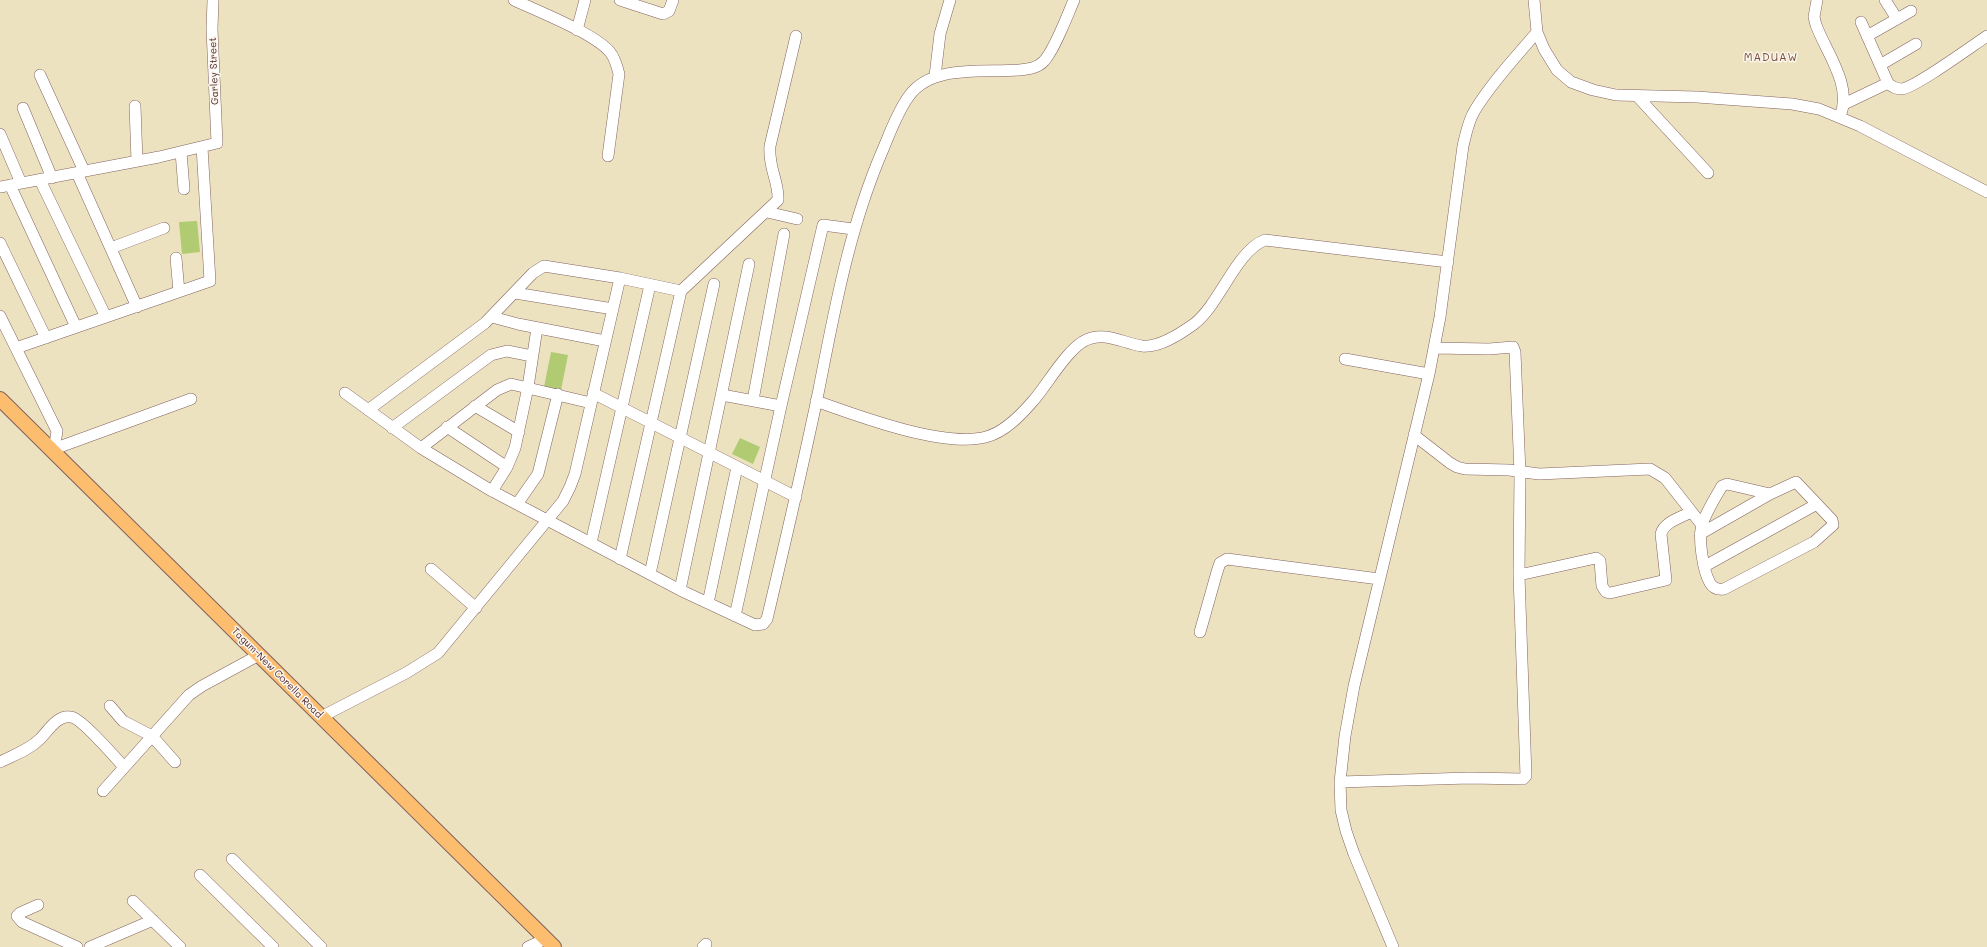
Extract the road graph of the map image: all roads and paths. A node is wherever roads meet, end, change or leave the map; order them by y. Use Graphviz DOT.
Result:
graph roads {
  1 [pos="213,0"];
  2 [pos="514,0"];
  3 [pos="585,0"];
  4 [pos="620,0"];
  5 [pos="673,0"];
  6 [pos="950,0"];
  7 [pos="1074,0"];
  8 [pos="1534,0"];
  9 [pos="1817,0"];
  10 [pos="1884,0"];
  11 [pos="1911,11"];
  12 [pos="1897,19"];
  13 [pos="1861,22"];
  14 [pos="576,30"];
  15 [pos="1537,32"];
  16 [pos="796,36"];
  17 [pos="1867,36"];
  18 [pos="1987,36"];
  19 [pos="1916,44"];
  20 [pos="1880,65"];
  21 [pos="40,75"];
  22 [pos="935,76"];
  23 [pos="1888,83"];
  24 [pos="1638,96"];
  25 [pos="1844,104"];
  26 [pos="135,106"];
  27 [pos="23,108"];
  28 [pos="1840,116"];
  29 [pos="0,134"];
  30 [pos="202,147"];
  31 [pos="181,152"];
  32 [pos="608,156"];
  33 [pos="137,161"];
  34 [pos="81,172"];
  35 [pos="1708,173"];
  36 [pos="52,178"];
  37 [pos="40,180"];
  38 [pos="21,183"];
  39 [pos="5,186"];
  40 [pos="184,189"];
  41 [pos="1987,192"];
  42 [pos="767,212"];
  43 [pos="797,219"];
  44 [pos="164,228"];
  45 [pos="853,229"];
  46 [pos="784,234"];
  47 [pos="0,243"];
  48 [pos="111,248"];
  49 [pos="176,258"];
  50 [pos="1448,262"];
  51 [pos="749,264"];
  52 [pos="620,278"];
  53 [pos="714,284"];
  54 [pos="650,285"];
  55 [pos="681,291"];
  56 [pos="179,292"];
  57 [pos="514,293"];
  58 [pos="137,306"];
  59 [pos="613,308"];
  60 [pos="0,316"];
  61 [pos="106,317"];
  62 [pos="492,317"];
  63 [pos="76,327"];
  64 [pos="537,328"];
  65 [pos="46,338"];
  66 [pos="605,341"];
  67 [pos="16,348"];
  68 [pos="1434,348"];
  69 [pos="532,356"];
  70 [pos="1345,359"];
  71 [pos="1430,374"];
  72 [pos="528,387"];
  73 [pos="345,393"];
  74 [pos="558,394"];
  75 [pos="722,395"];
  76 [pos="592,398"];
  77 [pos="0,399"];
  78 [pos="191,399"];
  79 [pos="753,400"];
  80 [pos="816,401"];
  81 [pos="475,406"];
  82 [pos="781,406"];
  83 [pos="622,408"];
  84 [pos="368,410"];
  85 [pos="651,422"];
  86 [pos="447,427"];
  87 [pos="392,428"];
  88 [pos="519,432"];
  89 [pos="1414,435"];
  90 [pos="680,437"];
  91 [pos="421,448"];
  92 [pos="51,450"];
  93 [pos="710,453"];
  94 [pos="507,467"];
  95 [pos="737,467"];
  96 [pos="1520,473"];
  97 [pos="765,481"];
  98 [pos="492,491"];
  99 [pos="1770,494"];
  100 [pos="796,497"];
  101 [pos="517,504"];
  102 [pos="1817,504"];
  103 [pos="1690,512"];
  104 [pos="548,520"];
  105 [pos="1701,529"];
  106 [pos="591,543"];
  107 [pos="620,558"];
  108 [pos="1705,566"];
  109 [pos="431,569"];
  110 [pos="650,574"];
  111 [pos="1519,574"];
  112 [pos="1379,579"];
  113 [pos="680,590"];
  114 [pos="708,603"];
  115 [pos="476,608"];
  116 [pos="735,616"];
  117 [pos="1200,632"];
  118 [pos="259,655"];
  119 [pos="110,706"];
  120 [pos="321,717"];
  121 [pos="152,736"];
  122 [pos="0,762"];
  123 [pos="175,762"];
  124 [pos="124,766"];
  125 [pos="1340,782"];
  126 [pos="102,791"];
  127 [pos="232,860"];
  128 [pos="200,876"];
  129 [pos="134,901"];
  130 [pos="38,905"];
  131 [pos="153,920"];
  132 [pos="550,943"];
  133 [pos="77,947"];
  134 [pos="90,947"];
  135 [pos="180,947"];
  136 [pos="273,947"];
  137 [pos="321,947"];
  138 [pos="528,947"];
  139 [pos="1393,947"];
  1 -- 30 [label="street, Garley Street"];
  2 -- 14 [label="street"];
  3 -- 14 [label="street"];
  4 -- 5 [label="street"];
  6 -- 22 [label="street"];
  7 -- 22 [label="street"];
  8 -- 15 [label="street"];
  9 -- 25 [label="street"];
  10 -- 12 [label="street"];
  11 -- 12 [label="street"];
  12 -- 17 [label="street"];
  13 -- 17 [label="street"];
  14 -- 32 [label="street"];
  15 -- 24 [label="street"];
  15 -- 50 [label="street"];
  16 -- 42 [label="street"];
  17 -- 20 [label="street"];
  18 -- 23 [label="street"];
  19 -- 20 [label="street"];
  20 -- 23 [label="street"];
  21 -- 34 [label="street"];
  22 -- 45 [label="street"];
  23 -- 25 [label="street"];
  24 -- 28 [label="street"];
  24 -- 35 [label="street"];
  25 -- 28 [label="street"];
  26 -- 33 [label="street"];
  27 -- 36 [label="street"];
  28 -- 41 [label="street"];
  29 -- 38 [label="street"];
  30 -- 31 [label="street"];
  30 -- 56 [label="street"];
  31 -- 33 [label="street"];
  31 -- 40 [label="street"];
  33 -- 34 [label="street"];
  34 -- 36 [label="street"];
  34 -- 48 [label="street"];
  36 -- 37 [label="street"];
  37 -- 38 [label="street"];
  37 -- 61 [label="street"];
  38 -- 39 [label="street"];
  39 -- 63 [label="street"];
  42 -- 43 [label="street"];
  42 -- 55 [label="street"];
  44 -- 48 [label="street"];
  45 -- 80 [label="street"];
  45 -- 82 [label="street"];
  46 -- 79 [label="street"];
  47 -- 65 [label="street"];
  48 -- 58 [label="street"];
  49 -- 56 [label="street"];
  50 -- 68 [label="street"];
  50 -- 80 [label="street"];
  51 -- 75 [label="street"];
  52 -- 54 [label="street"];
  52 -- 57 [label="street"];
  52 -- 59 [label="street"];
  53 -- 90 [label="street"];
  54 -- 55 [label="street"];
  54 -- 83 [label="street"];
  55 -- 85 [label="street"];
  56 -- 58 [label="street"];
  57 -- 59 [label="street"];
  57 -- 62 [label="street"];
  58 -- 61 [label="street"];
  59 -- 66 [label="street"];
  60 -- 67 [label="street"];
  61 -- 63 [label="street"];
  62 -- 64 [label="street"];
  62 -- 84 [label="street"];
  63 -- 65 [label="street"];
  64 -- 66 [label="street"];
  64 -- 69 [label="street"];
  65 -- 67 [label="street"];
  66 -- 76 [label="street"];
  67 -- 92 [label="street"];
  68 -- 71 [label="street"];
  68 -- 96 [label="street"];
  69 -- 72 [label="street"];
  69 -- 87 [label="street"];
  70 -- 71 [label="street"];
  71 -- 89 [label="street"];
  72 -- 74 [label="street"];
  72 -- 81 [label="street"];
  72 -- 88 [label="street"];
  73 -- 84 [label="street"];
  74 -- 76 [label="street"];
  74 -- 101 [label="street"];
  75 -- 79 [label="street"];
  75 -- 93 [label="street"];
  76 -- 83 [label="street"];
  76 -- 104 [label="street"];
  77 -- 92 [label="main road, Tagum-New Corella Road"];
  78 -- 92 [label="street"];
  79 -- 82 [label="street"];
  80 -- 100 [label="street"];
  81 -- 86 [label="street"];
  81 -- 88 [label="street"];
  82 -- 97 [label="street"];
  83 -- 85 [label="street"];
  83 -- 106 [label="street"];
  84 -- 87 [label="street"];
  85 -- 90 [label="street"];
  85 -- 107 [label="street"];
  86 -- 91 [label="street"];
  86 -- 94 [label="street"];
  87 -- 91 [label="street"];
  88 -- 94 [label="street"];
  89 -- 96 [label="street"];
  89 -- 112 [label="street"];
  90 -- 93 [label="street"];
  90 -- 110 [label="street"];
  91 -- 98 [label="street"];
  92 -- 118 [label="main road, Tagum-New Corella Road"];
  93 -- 95 [label="street"];
  93 -- 113 [label="street"];
  94 -- 98 [label="street"];
  95 -- 97 [label="street"];
  95 -- 114 [label="street"];
  96 -- 103 [label="street"];
  96 -- 111 [label="street"];
  97 -- 100 [label="street"];
  97 -- 116 [label="street"];
  98 -- 101 [label="street"];
  99 -- 102 [label="street"];
  99 -- 105 [label="street"];
  99 -- 105 [label="street"];
  100 -- 116 [label="street"];
  101 -- 104 [label="street"];
  102 -- 108 [label="street"];
  102 -- 108 [label="street"];
  103 -- 105 [label="street"];
  103 -- 111 [label="street"];
  104 -- 106 [label="street"];
  104 -- 115 [label="street"];
  105 -- 108 [label="street"];
  106 -- 107 [label="street"];
  107 -- 110 [label="street"];
  109 -- 115 [label="street"];
  110 -- 113 [label="street"];
  111 -- 125 [label="street"];
  112 -- 117 [label="street"];
  112 -- 125 [label="street"];
  113 -- 114 [label="street"];
  114 -- 116 [label="street"];
  115 -- 120 [label="street"];
  118 -- 120 [label="main road, Tagum-New Corella Road"];
  118 -- 121 [label="street"];
  119 -- 121 [label="street"];
  120 -- 132 [label="main road, Tagum-New Corella Road"];
  121 -- 123 [label="street"];
  121 -- 124 [label="street"];
  122 -- 124 [label="street"];
  124 -- 126 [label="street"];
  125 -- 139 [label="street"];
  127 -- 137 [label="street"];
  128 -- 136 [label="street"];
  129 -- 131 [label="street"];
  130 -- 133 [label="street"];
  131 -- 134 [label="street"];
  131 -- 135 [label="street"];
  132 -- 138 [label="street"];
}
